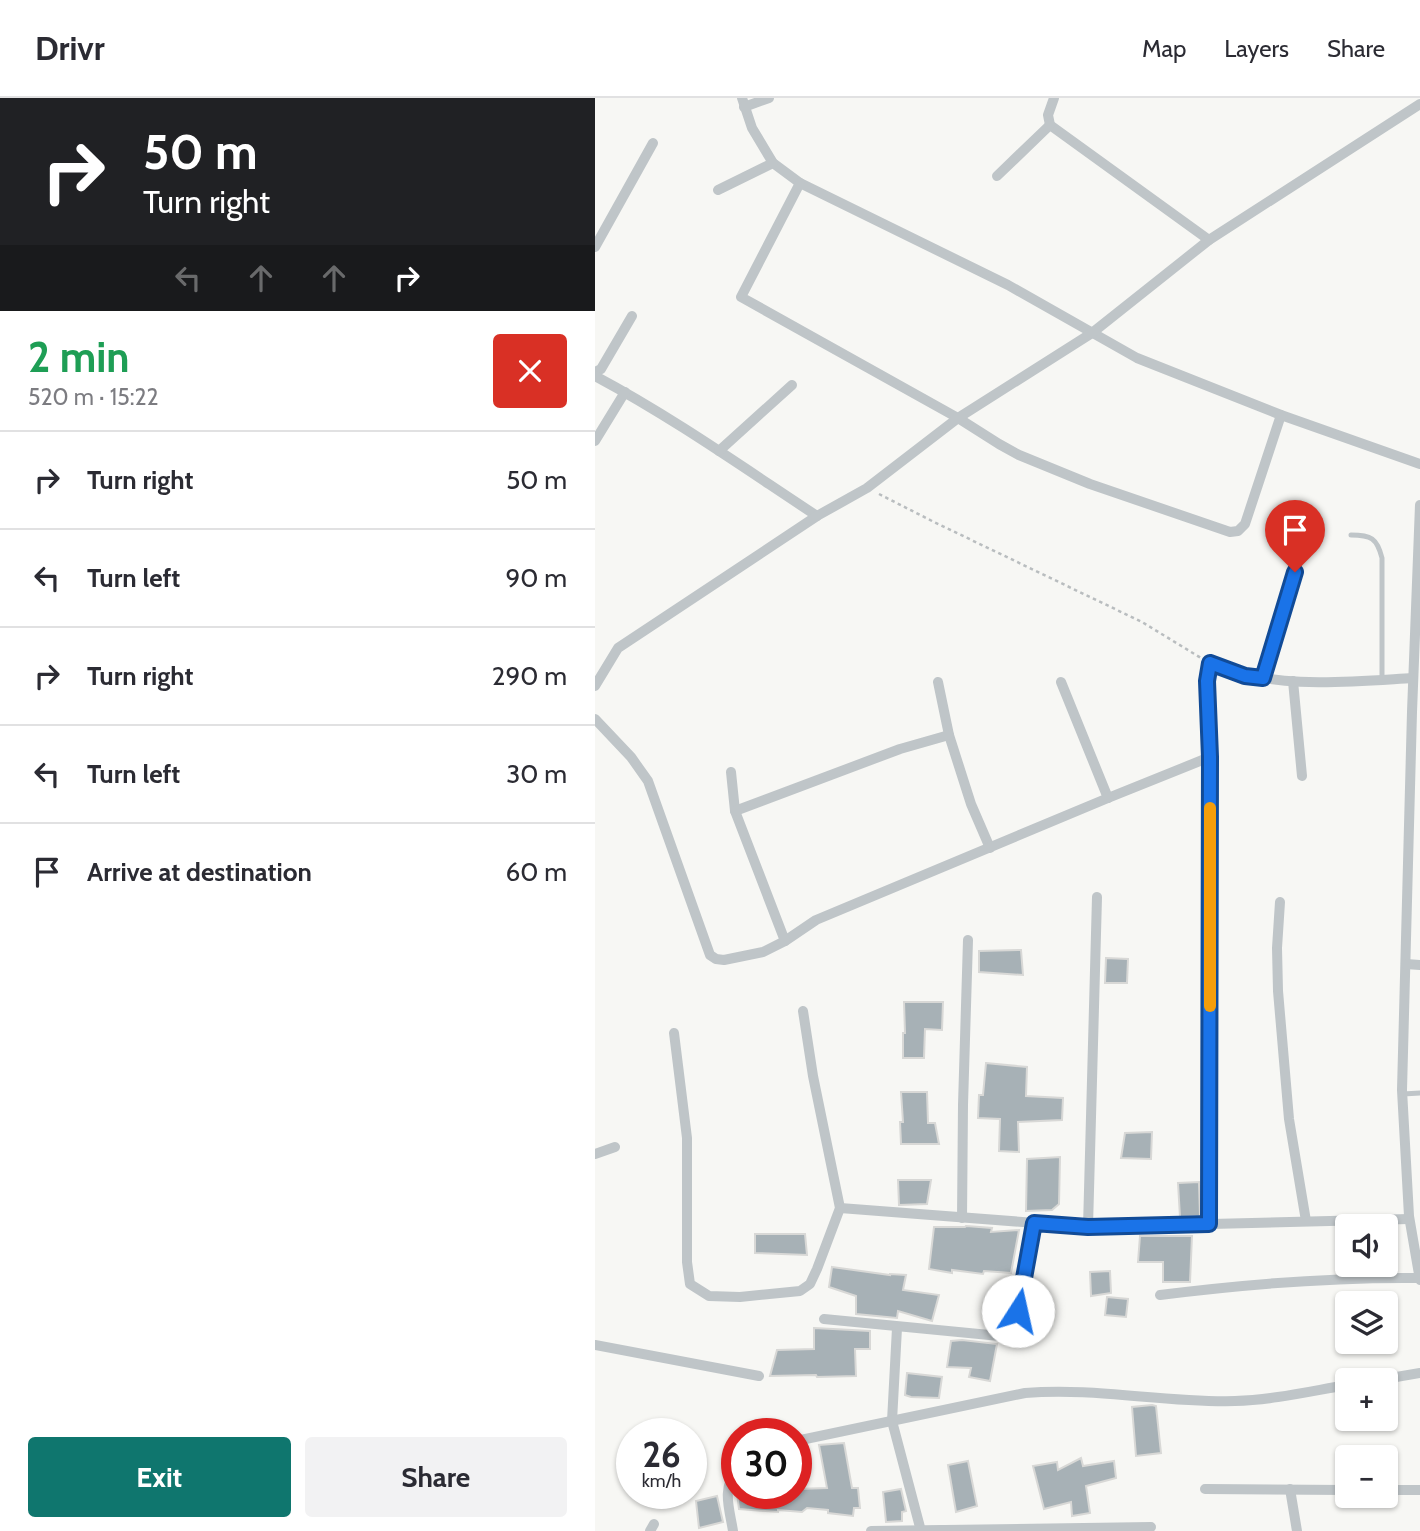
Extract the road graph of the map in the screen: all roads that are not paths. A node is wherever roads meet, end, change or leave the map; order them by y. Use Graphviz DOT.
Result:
graph roads {
  1 [pos="769,98"];
  2 [pos="1054,98"];
  3 [pos="743,103"];
  4 [pos="1420,104"];
  5 [pos="1050,125"];
  6 [pos="653,143"];
  7 [pos="773,163"];
  8 [pos="997,176"];
  9 [pos="800,183"];
  10 [pos="717,190"];
  11 [pos="1209,240"];
  12 [pos="595,247"];
  13 [pos="632,316"];
  14 [pos="1092,333"];
  15 [pos="595,374"];
  16 [pos="792,385"];
  17 [pos="625,392"];
  18 [pos="1281,415"];
  19 [pos="958,418"];
  20 [pos="595,441"];
  21 [pos="719,451"];
  22 [pos="1420,464"];
  23 [pos="1420,505"];
  24 [pos="817,516"];
  25 [pos="1351,535"];
  26 [pos="1303,545"];
  27 [pos="1418,588"];
  28 [pos="1263,678"];
  29 [pos="1413,678"];
  30 [pos="1382,680"];
  31 [pos="1293,681"];
  32 [pos="938,682"];
  33 [pos="1061,682"];
  34 [pos="595,686"];
  35 [pos="1416,713"];
  36 [pos="595,719"];
  37 [pos="949,735"];
  38 [pos="1210,757"];
  39 [pos="731,772"];
  40 [pos="1302,776"];
  41 [pos="1108,798"];
  42 [pos="735,811"];
  43 [pos="1415,812"];
  44 [pos="990,848"];
  45 [pos="1097,898"];
  46 [pos="1280,902"];
  47 [pos="968,940"];
  48 [pos="785,941"];
  49 [pos="1406,964"];
  50 [pos="1420,965"];
  51 [pos="803,1011"];
  52 [pos="674,1033"];
  53 [pos="1420,1093"];
  54 [pos="1403,1094"];
  55 [pos="615,1147"];
  56 [pos="595,1154"];
  57 [pos="839,1208"];
  58 [pos="1413,1216"];
  59 [pos="962,1218"];
  60 [pos="1306,1222"];
  61 [pos="1034,1223"];
  62 [pos="1209,1224"];
  63 [pos="1088,1227"];
  64 [pos="1420,1279"];
  65 [pos="1160,1296"];
  66 [pos="824,1319"];
  67 [pos="897,1328"];
  68 [pos="595,1345"];
  69 [pos="1420,1373"];
  70 [pos="759,1377"];
  71 [pos="1398,1377"];
  72 [pos="1335,1387"];
  73 [pos="892,1422"];
  74 [pos="812,1438"];
  75 [pos="1205,1489"];
  76 [pos="1290,1489"];
  77 [pos="1335,1490"];
  78 [pos="1398,1490"];
  79 [pos="1420,1490"];
  80 [pos="730,1509"];
  81 [pos="1151,1527"];
  82 [pos="921,1530"];
  83 [pos="733,1531"];
  84 [pos="871,1531"];
  85 [pos="1297,1531"];
  1 -- 3 [label="street"];
  2 -- 5 [label="street"];
  3 -- 7 [label="street"];
  4 -- 11 [label="street"];
  5 -- 8 [label="street"];
  5 -- 11 [label="street"];
  6 -- 12 [label="street"];
  7 -- 9 [label="street"];
  7 -- 10 [label="street"];
  9 -- 14 [label="street"];
  9 -- 19 [label="street"];
  11 -- 14 [label="street"];
  13 -- 15 [label="street"];
  14 -- 18 [label="street"];
  14 -- 19 [label="street"];
  15 -- 17 [label="street"];
  16 -- 21 [label="street"];
  17 -- 20 [label="street"];
  17 -- 21 [label="street"];
  18 -- 19 [label="street"];
  18 -- 22 [label="street"];
  19 -- 24 [label="street"];
  21 -- 24 [label="street"];
  23 -- 27 [label="street"];
  24 -- 34 [label="street"];
  25 -- 30 [label="lane"];
  26 -- 28 [label="street"];
  27 -- 29 [label="street"];
  28 -- 31 [label="street"];
  28 -- 38 [label="street"];
  29 -- 30 [label="street"];
  29 -- 35 [label="street"];
  30 -- 31 [label="street"];
  31 -- 40 [label="street"];
  32 -- 37 [label="street"];
  33 -- 41 [label="street"];
  35 -- 43 [label="street"];
  36 -- 48 [label="street"];
  37 -- 42 [label="street"];
  37 -- 44 [label="street"];
  38 -- 41 [label="street"];
  38 -- 62 [label="street"];
  39 -- 42 [label="street"];
  41 -- 44 [label="street"];
  42 -- 48 [label="street"];
  43 -- 49 [label="street"];
  44 -- 48 [label="street"];
  45 -- 63 [label="street"];
  46 -- 60 [label="street"];
  47 -- 59 [label="street"];
  49 -- 50 [label="street"];
  49 -- 54 [label="street"];
  51 -- 57 [label="street"];
  52 -- 57 [label="street"];
  53 -- 54 [label="lane"];
  54 -- 58 [label="street"];
  55 -- 56 [label="street"];
  57 -- 59 [label="street"];
  58 -- 60 [label="street"];
  58 -- 64 [label="street"];
  59 -- 61 [label="street"];
  60 -- 62 [label="street"];
  61 -- 63 [label="street"];
  61 -- 67 [label="street"];
  62 -- 63 [label="street"];
  64 -- 65 [label="street"];
  66 -- 67 [label="street"];
  67 -- 73 [label="street"];
  68 -- 70 [label="street"];
  69 -- 71 [label="street"];
  72 -- 73 [label="street"];
  73 -- 74 [label="street"];
  73 -- 82 [label="street"];
  75 -- 76 [label="street"];
  76 -- 77 [label="street"];
  76 -- 85 [label="street"];
  78 -- 79 [label="street"];
  80 -- 83 [label="street"];
  81 -- 82 [label="street"];
  82 -- 84 [label="street"];
}
